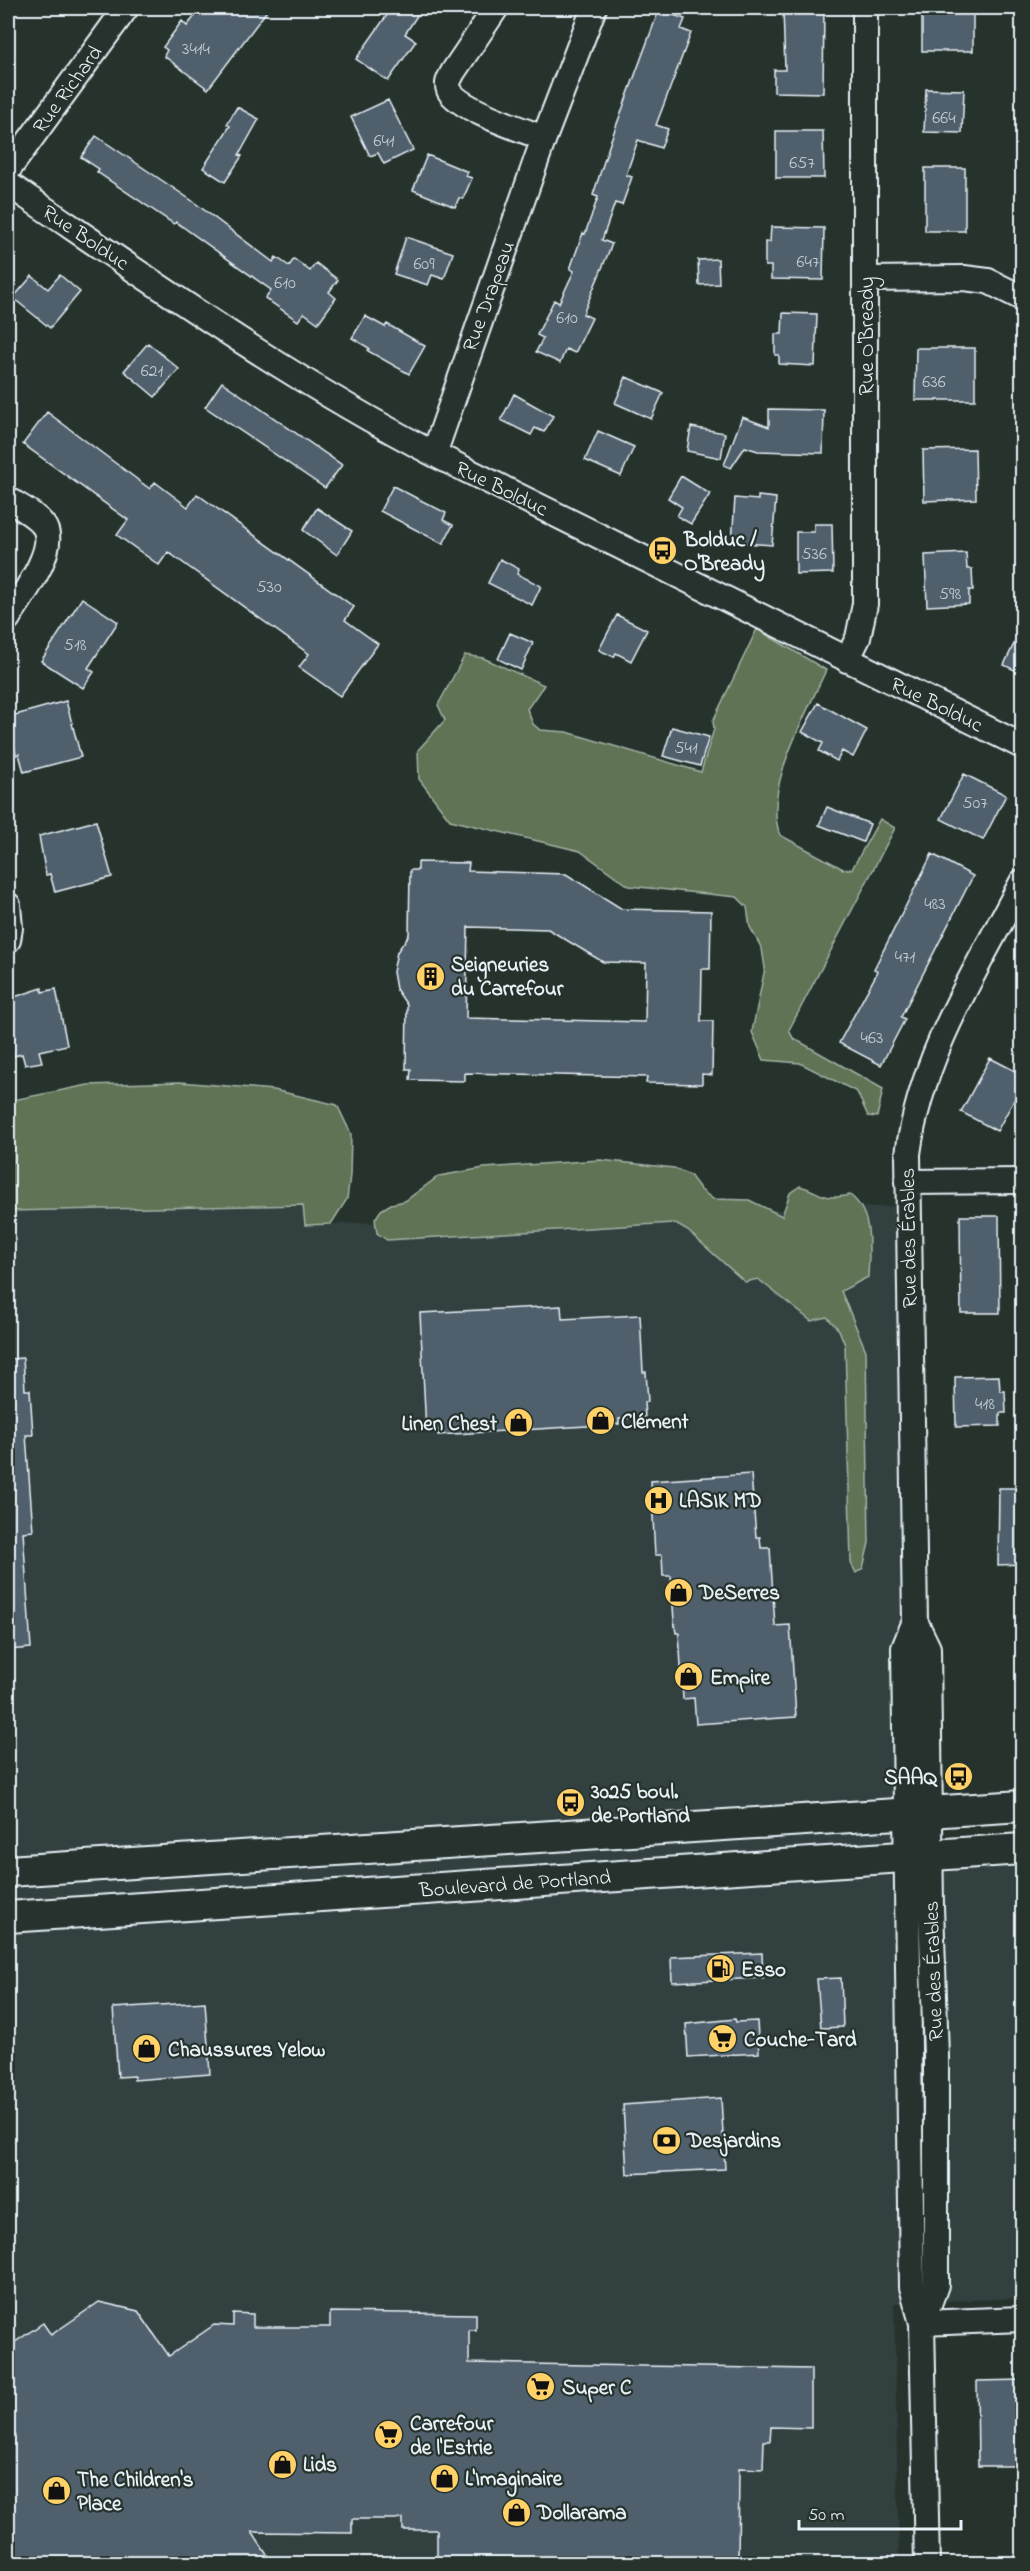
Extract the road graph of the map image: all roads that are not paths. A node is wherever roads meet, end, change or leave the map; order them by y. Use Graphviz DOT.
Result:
graph roads {
  1 [pos="126,8"];
  2 [pos="496,8"];
  3 [pos="594,8"];
  4 [pos="865,8"];
  5 [pos="544,138"];
  6 [pos="8,170"];
  7 [pos="8,184"];
  8 [pos="866,279"];
  9 [pos="1023,298"];
  10 [pos="434,454"];
  11 [pos="8,499"];
  12 [pos="8,618"];
  13 [pos="847,660"];
  14 [pos="1023,746"];
  15 [pos="1023,882"];
  16 [pos="8,905"];
  17 [pos="8,940"];
  18 [pos="1023,1181"];
  19 [pos="907,1182"];
  20 [pos="1023,1806"];
  21 [pos="919,1812"];
  22 [pos="1023,1849"];
  23 [pos="919,1856"];
  24 [pos="8,1871"];
  25 [pos="8,1917"];
  26 [pos="1023,2319"];
  27 [pos="922,2323"];
  28 [pos="927,2564"];
  1 -- 6 [label="street, Rue Richard"];
  2 -- 5 [label="street"];
  3 -- 5 [label="street, Rue Drapeau"];
  4 -- 8 [label="street, Rue O'Bready"];
  5 -- 10 [label="street, Rue Drapeau"];
  7 -- 10 [label="street, Rue Bolduc"];
  8 -- 9 [label="street"];
  8 -- 13 [label="street, Rue O'Bready"];
  10 -- 13 [label="street, Rue Bolduc"];
  11 -- 12 [label="street"];
  13 -- 14 [label="street, Rue Bolduc"];
  15 -- 19 [label="street, Rue des Érables"];
  16 -- 17 [label="street"];
  18 -- 19 [label="street"];
  19 -- 21 [label="street, Rue des Érables"];
  20 -- 21 [label="main road, Boulevard de Portland"];
  21 -- 23 [label="street, Rue des Érables"];
  21 -- 24 [label="main road, Boulevard de Portland"];
  22 -- 23 [label="main road, Boulevard de Portland"];
  23 -- 25 [label="main road, Boulevard de Portland"];
  23 -- 27 [label="street, Rue des Érables"];
  26 -- 27 [label="street"];
  27 -- 28 [label="street, Rue des Érables"];
}
